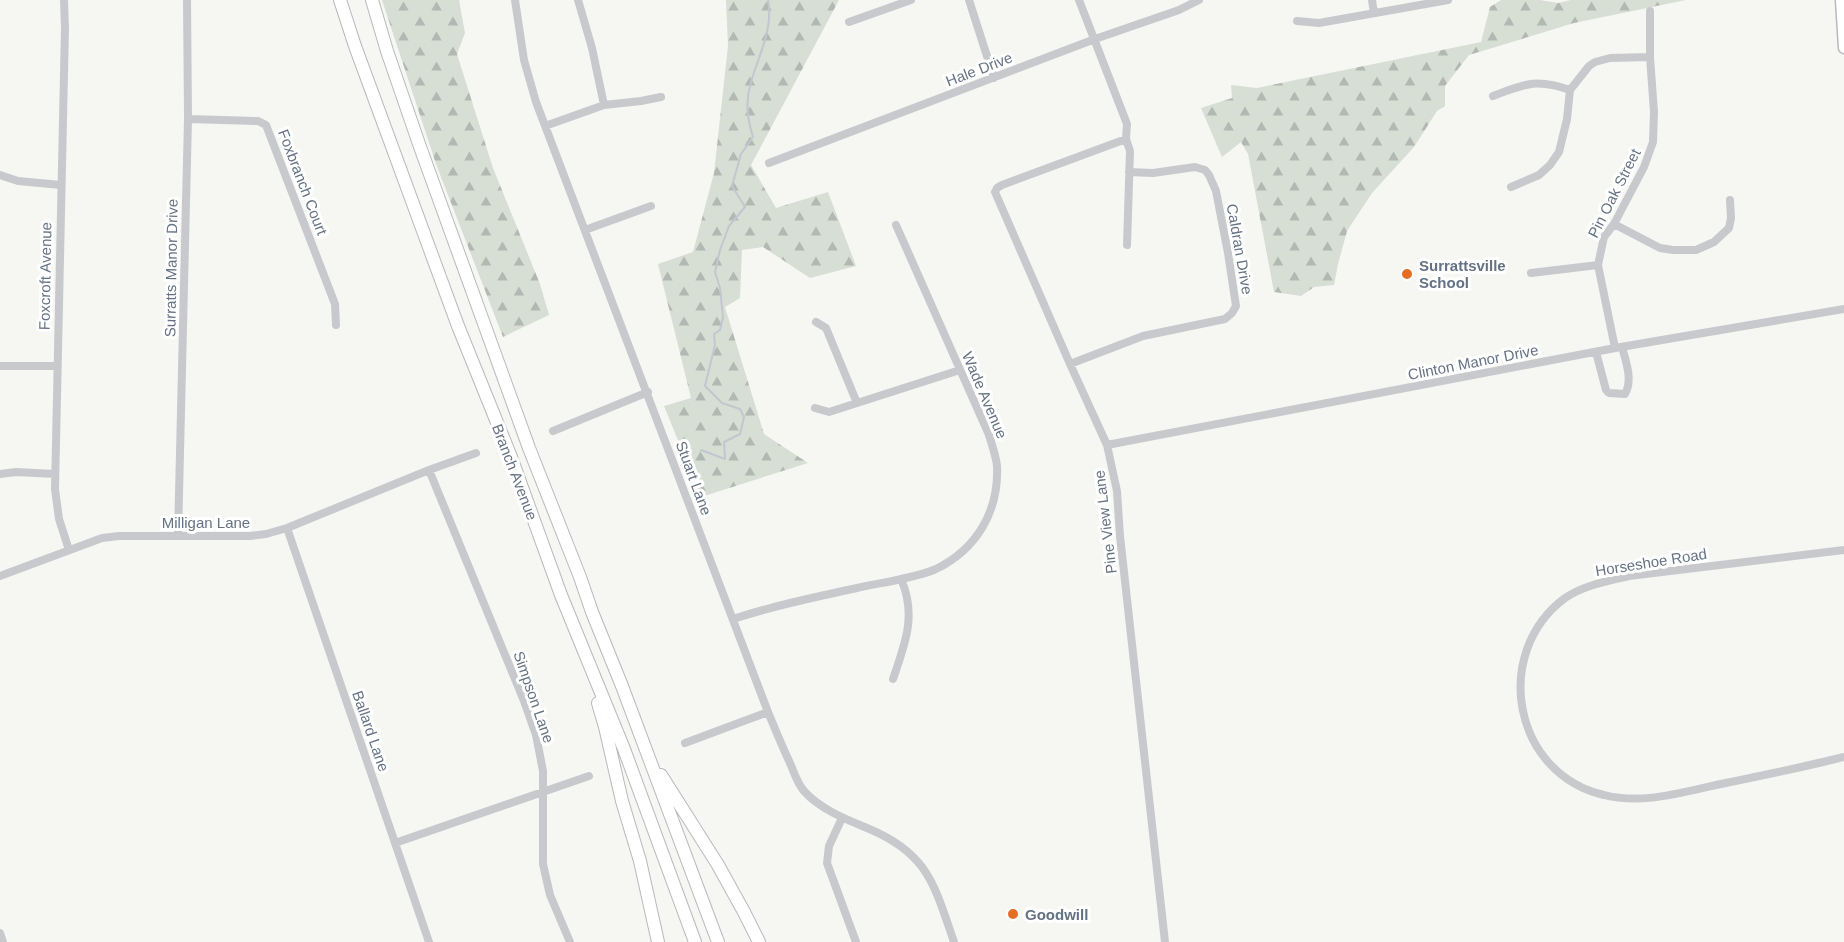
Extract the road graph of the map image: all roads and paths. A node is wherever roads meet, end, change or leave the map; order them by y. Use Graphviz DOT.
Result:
graph roads {
  1 [pos="64,0"];
  2 [pos="187,0"];
  3 [pos="339,0"];
  4 [pos="372,0"];
  5 [pos="515,0"];
  6 [pos="578,0"];
  7 [pos="911,0"];
  8 [pos="969,0"];
  9 [pos="1079,0"];
  10 [pos="1200,0"];
  11 [pos="1372,0"];
  12 [pos="1448,0"];
  13 [pos="1841,0"];
  14 [pos="1650,11"];
  15 [pos="1374,13"];
  16 [pos="1297,21"];
  17 [pos="849,22"];
  18 [pos="1095,39"];
  19 [pos="1844,48"];
  20 [pos="1650,57"];
  21 [pos="994,78"];
  22 [pos="1570,90"];
  23 [pos="1493,96"];
  24 [pos="661,97"];
  25 [pos="604,105"];
  26 [pos="188,119"];
  27 [pos="545,126"];
  28 [pos="1126,140"];
  29 [pos="769,163"];
  30 [pos="1129,172"];
  31 [pos="0,175"];
  32 [pos="61,185"];
  33 [pos="1512,187"];
  34 [pos="1730,200"];
  35 [pos="651,206"];
  36 [pos="1614,224"];
  37 [pos="896,225"];
  38 [pos="585,230"];
  39 [pos="1127,245"];
  40 [pos="1598,265"];
  41 [pos="1531,273"];
  42 [pos="1844,309"];
  43 [pos="816,322"];
  44 [pos="336,325"];
  45 [pos="1619,348"];
  46 [pos="1596,352"];
  47 [pos="1070,364"];
  48 [pos="0,366"];
  49 [pos="57,366"];
  50 [pos="960,370"];
  51 [pos="648,392"];
  52 [pos="857,403"];
  53 [pos="815,408"];
  54 [pos="553,431"];
  55 [pos="1107,445"];
  56 [pos="476,453"];
  57 [pos="429,470"];
  58 [pos="0,474"];
  59 [pos="55,474"];
  60 [pos="287,528"];
  61 [pos="178,536"];
  62 [pos="69,550"];
  63 [pos="1844,550"];
  64 [pos="0,576"];
  65 [pos="901,579"];
  66 [pos="733,619"];
  67 [pos="573,624"];
  68 [pos="893,679"];
  69 [pos="768,712"];
  70 [pos="632,715"];
  71 [pos="685,743"];
  72 [pos="1844,757"];
  73 [pos="589,776"];
  74 [pos="542,793"];
  75 [pos="842,818"];
  76 [pos="395,843"];
  77 [pos="0,933"];
  78 [pos="3,942"];
  79 [pos="429,942"];
  80 [pos="570,942"];
  81 [pos="658,942"];
  82 [pos="695,942"];
  83 [pos="718,942"];
  84 [pos="759,942"];
  85 [pos="856,942"];
  86 [pos="954,942"];
  87 [pos="1165,942"];
  1 -- 32 [label="street, Foxcroft Avenue"];
  2 -- 26 [label="street, Surratts Manor Drive"];
  3 -- 67 [label="highway, Branch Avenue"];
  4 -- 70 [label="highway, Branch Avenue"];
  5 -- 27 [label="street, Stuart Lane"];
  6 -- 25 [label="street"];
  7 -- 17 [label="street"];
  8 -- 21 [label="street"];
  9 -- 18 [label="street"];
  10 -- 18 [label="street, Hale Drive"];
  11 -- 15 [label="street"];
  12 -- 15 [label="street"];
  13 -- 19 [label="main road"];
  14 -- 20 [label="street, Pin Oak Street"];
  15 -- 16 [label="street"];
  18 -- 21 [label="street, Hale Drive"];
  18 -- 28 [label="street"];
  20 -- 22 [label="street"];
  20 -- 36 [label="street, Pin Oak Street"];
  21 -- 29 [label="street, Hale Drive"];
  22 -- 23 [label="street"];
  22 -- 33 [label="street"];
  24 -- 25 [label="street"];
  25 -- 27 [label="street"];
  26 -- 44 [label="street, Foxbranch Court"];
  26 -- 61 [label="street, Surratts Manor Drive"];
  27 -- 38 [label="street, Stuart Lane"];
  28 -- 30 [label="street"];
  28 -- 47 [label="street, Pine View Lane"];
  30 -- 39 [label="street"];
  30 -- 47 [label="street, Caldran Drive"];
  31 -- 32 [label="street"];
  32 -- 49 [label="street, Foxcroft Avenue"];
  34 -- 36 [label="street"];
  35 -- 38 [label="street"];
  36 -- 40 [label="street, Pin Oak Street"];
  37 -- 50 [label="street, Wade Avenue"];
  38 -- 51 [label="street, Stuart Lane"];
  40 -- 41 [label="street"];
  40 -- 45 [label="street, Pin Oak Street"];
  42 -- 45 [label="street, Clinton Manor Drive"];
  43 -- 52 [label="street"];
  45 -- 46 [label="street, Clinton Manor Drive"];
  45 -- 46 [label="street, Pin Oak Street"];
  46 -- 55 [label="street, Clinton Manor Drive"];
  47 -- 55 [label="street, Pine View Lane"];
  48 -- 49 [label="street"];
  49 -- 59 [label="street, Foxcroft Avenue"];
  50 -- 52 [label="street"];
  50 -- 65 [label="street, Wade Avenue"];
  51 -- 54 [label="street"];
  51 -- 66 [label="street, Stuart Lane"];
  52 -- 53 [label="street"];
  55 -- 87 [label="street, Pine View Lane"];
  56 -- 57 [label="street, Milligan Lane"];
  57 -- 60 [label="street, Milligan Lane"];
  57 -- 74 [label="street, Simpson Lane"];
  58 -- 59 [label="street"];
  59 -- 62 [label="street, Foxcroft Avenue"];
  60 -- 61 [label="street, Milligan Lane"];
  60 -- 76 [label="street, Ballard Lane"];
  61 -- 62 [label="street, Milligan Lane"];
  62 -- 64 [label="street, Milligan Lane"];
  63 -- 72 [label="street, Horseshoe Road"];
  65 -- 66 [label="street, Wade Avenue"];
  65 -- 68 [label="street"];
  66 -- 69 [label="street, Stuart Lane"];
  67 -- 81 [label="highway"];
  67 -- 82 [label="highway, Branch Avenue"];
  69 -- 71 [label="street"];
  69 -- 75 [label="street, Stuart Lane"];
  70 -- 83 [label="highway, Branch Avenue"];
  70 -- 84 [label="highway"];
  73 -- 74 [label="street"];
  74 -- 76 [label="street"];
  74 -- 80 [label="street, Simpson Lane"];
  75 -- 85 [label="street"];
  75 -- 86 [label="street, Stuart Lane"];
  76 -- 79 [label="street, Ballard Lane"];
  77 -- 78 [label="street"];
}
